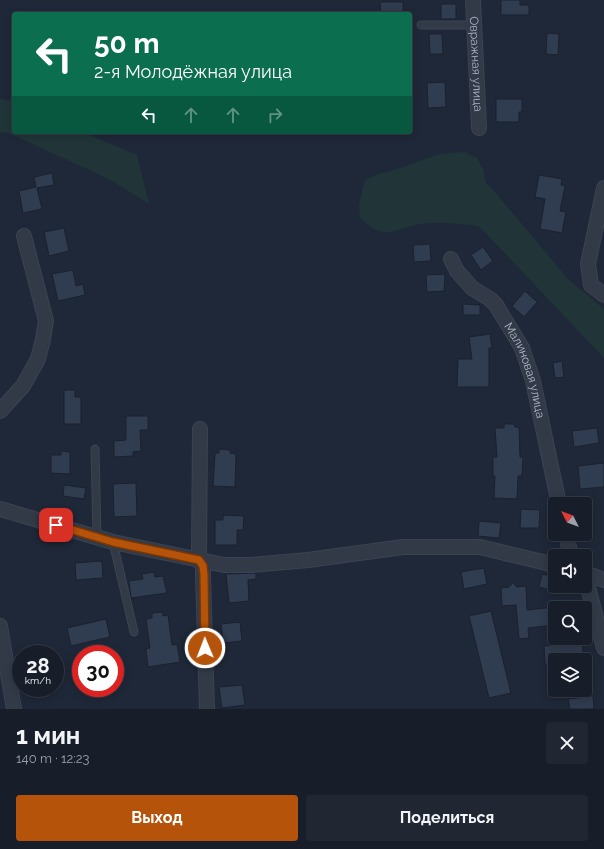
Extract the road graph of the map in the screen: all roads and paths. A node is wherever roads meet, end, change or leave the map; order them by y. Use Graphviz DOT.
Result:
graph roads {
  1 [pos="473,0"];
  2 [pos="421,25"];
  3 [pos="473,25"];
  4 [pos="479,128"];
  5 [pos="604,188"];
  6 [pos="24,236"];
  7 [pos="451,259"];
  8 [pos="604,295"];
  9 [pos="0,411"];
  10 [pos="200,429"];
  11 [pos="95,449"];
  12 [pos="558,497"];
  13 [pos="0,509"];
  14 [pos="97,537"];
  15 [pos="113,542"];
  16 [pos="199,560"];
  17 [pos="548,563"];
  18 [pos="592,576"];
  19 [pos="604,580"];
  20 [pos="590,593"];
  21 [pos="0,626"];
  22 [pos="134,632"];
  23 [pos="604,648"];
  24 [pos="14,709"];
  25 [pos="207,709"];
  1 -- 3 [label="street, Овражная улица"];
  2 -- 3 [label="lane"];
  3 -- 4 [label="street, Овражная улица"];
  5 -- 8 [label="street"];
  6 -- 9 [label="street"];
  7 -- 12 [label="street, Малиновая улица"];
  10 -- 16 [label="street"];
  11 -- 14 [label="lane"];
  13 -- 14 [label="street"];
  14 -- 15 [label="street"];
  15 -- 16 [label="street"];
  15 -- 22 [label="lane"];
  16 -- 17 [label="street"];
  16 -- 25 [label="street"];
  18 -- 19 [label="street"];
  20 -- 23 [label="street"];
  21 -- 24 [label="street"];
}
